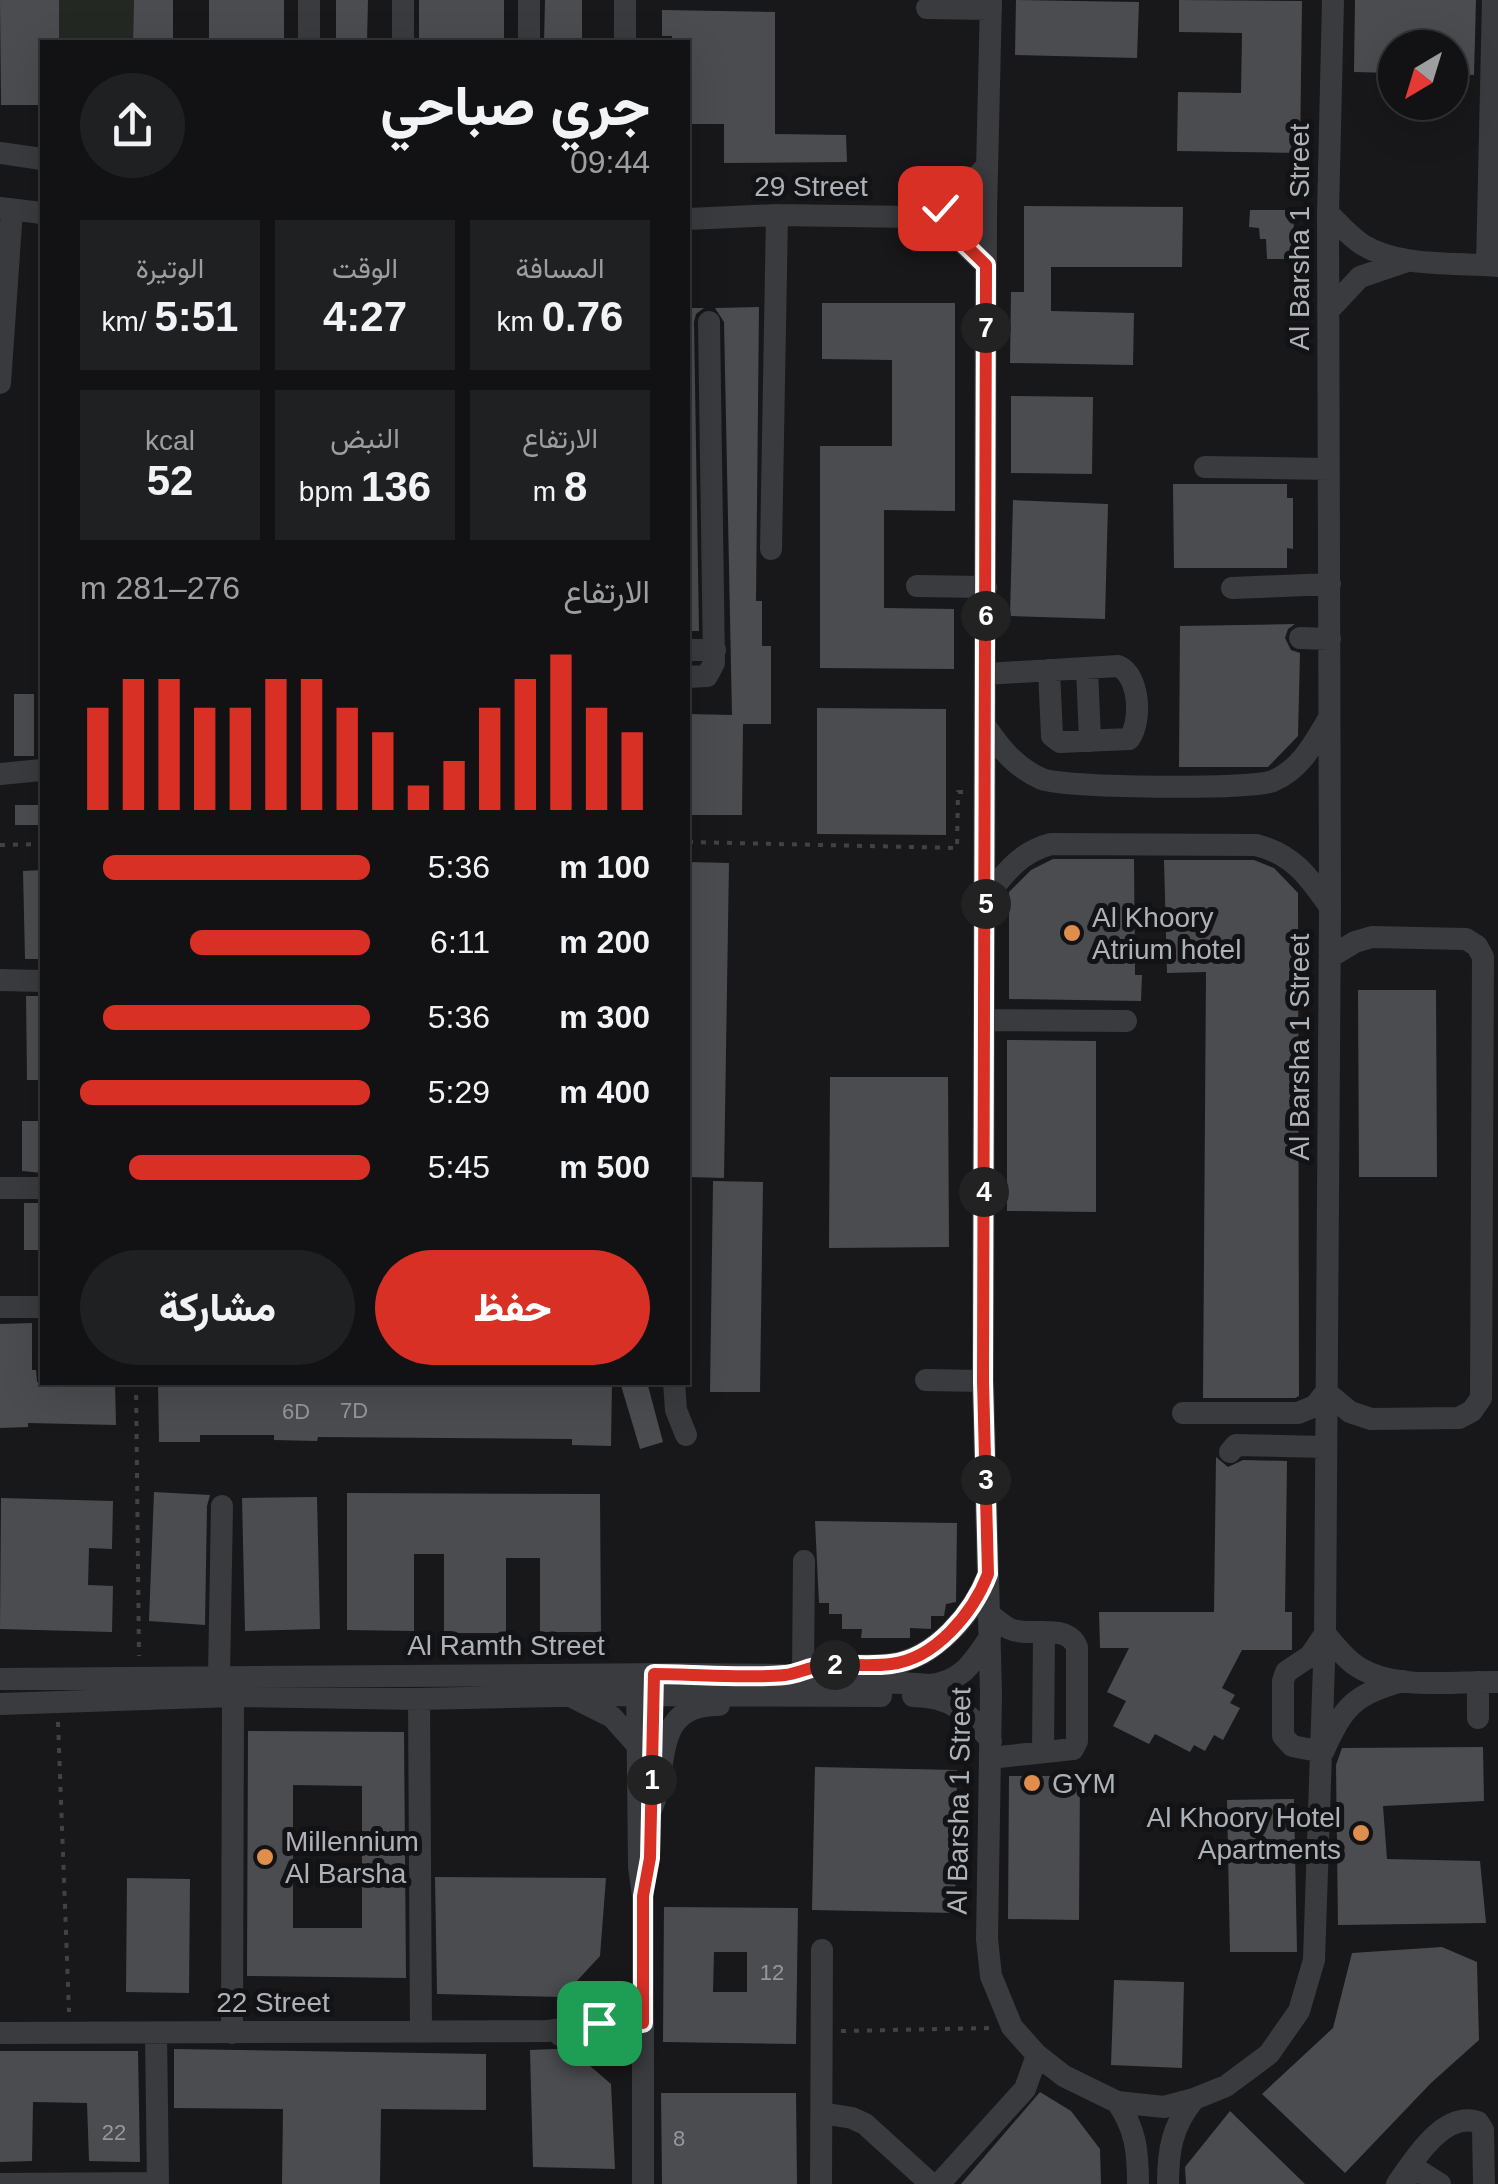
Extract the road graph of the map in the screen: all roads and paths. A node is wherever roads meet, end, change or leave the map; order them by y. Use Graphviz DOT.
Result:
graph roads {
  1 [pos="310,0"];
  2 [pos="402,0"];
  3 [pos="529,0"];
  4 [pos="624,0"];
  5 [pos="1333,0"];
  6 [pos="1493,0"];
  7 [pos="991,5"];
  8 [pos="927,8"];
  9 [pos="309,40"];
  10 [pos="403,40"];
  11 [pos="529,40"];
  12 [pos="625,40"];
  13 [pos="0,153"];
  14 [pos="40,159"];
  15 [pos="986,168"];
  16 [pos="6,209"];
  17 [pos="40,213"];
  18 [pos="1328,213"];
  19 [pos="777,215"];
  20 [pos="694,216"];
  21 [pos="915,217"];
  22 [pos="1410,260"];
  23 [pos="986,265"];
  24 [pos="1492,266"];
  25 [pos="2,308"];
  26 [pos="1328,310"];
  27 [pos="710,322"];
  28 [pos="0,383"];
  29 [pos="1205,467"];
  30 [pos="1328,475"];
  31 [pos="1240,482"];
  32 [pos="771,549"];
  33 [pos="1255,570"];
  34 [pos="1330,581"];
  35 [pos="917,586"];
  36 [pos="986,587"];
  37 [pos="1232,588"];
  38 [pos="1300,638"];
  39 [pos="1330,639"];
  40 [pos="690,650"];
  41 [pos="714,650"];
  42 [pos="1088,668"];
  43 [pos="1049,670"];
  44 [pos="986,674"];
  45 [pos="690,677"];
  46 [pos="1330,718"];
  47 [pos="986,727"];
  48 [pos="1090,741"];
  49 [pos="40,770"];
  50 [pos="0,774"];
  51 [pos="986,792"];
  52 [pos="690,842"];
  53 [pos="40,844"];
  54 [pos="0,845"];
  55 [pos="986,897"];
  56 [pos="1330,907"];
  57 [pos="1330,956"];
  58 [pos="0,980"];
  59 [pos="40,981"];
  60 [pos="984,1020"];
  61 [pos="1126,1021"];
  62 [pos="0,1188"];
  63 [pos="40,1188"];
  64 [pos="0,1307"];
  65 [pos="40,1307"];
  66 [pos="926,1380"];
  67 [pos="983,1381"];
  68 [pos="136,1385"];
  69 [pos="674,1385"];
  70 [pos="1326,1392"];
  71 [pos="1183,1413"];
  72 [pos="686,1436"];
  73 [pos="1326,1447"];
  74 [pos="1230,1452"];
  75 [pos="222,1506"];
  76 [pos="807,1561"];
  77 [pos="988,1574"];
  78 [pos="990,1625"];
  79 [pos="1044,1632"];
  80 [pos="1325,1634"];
  81 [pos="140,1676"];
  82 [pos="219,1676"];
  83 [pos="795,1677"];
  84 [pos="0,1679"];
  85 [pos="1403,1680"];
  86 [pos="1488,1682"];
  87 [pos="645,1685"];
  88 [pos="568,1695"];
  89 [pos="233,1696"];
  90 [pos="418,1699"];
  91 [pos="57,1702"];
  92 [pos="0,1704"];
  93 [pos="1478,1718"];
  94 [pos="638,1746"];
  95 [pos="990,1749"];
  96 [pos="1043,1752"];
  97 [pos="1324,1752"];
  98 [pos="651,1810"];
  99 [pos="643,1896"];
  100 [pos="822,1950"];
  101 [pos="1012,2027"];
  102 [pos="421,2032"];
  103 [pos="822,2032"];
  104 [pos="70,2033"];
  105 [pos="156,2033"];
  106 [pos="232,2033"];
  107 [pos="0,2034"];
  108 [pos="643,2034"];
  109 [pos="1036,2055"];
  110 [pos="1194,2100"];
  111 [pos="1117,2102"];
  112 [pos="822,2113"];
  113 [pos="1401,2179"];
  114 [pos="0,2184"];
  115 [pos="158,2184"];
  116 [pos="644,2184"];
  117 [pos="821,2184"];
  118 [pos="931,2184"];
  119 [pos="939,2184"];
  120 [pos="1138,2184"];
  121 [pos="1168,2184"];
  122 [pos="1440,2184"];
  123 [pos="1484,2184"];
  1 -- 9 [label="street"];
  2 -- 10 [label="street"];
  3 -- 11 [label="street"];
  4 -- 12 [label="street"];
  5 -- 18 [label="street, Al Barsha 1 Street"];
  6 -- 24 [label="street"];
  7 -- 8 [label="street"];
  7 -- 15 [label="street, Al Barsha 1 Street"];
  13 -- 14 [label="street"];
  15 -- 21 [label="street, 29 Street"];
  15 -- 23 [label="street, Al Barsha 1 Street"];
  16 -- 17 [label="street"];
  16 -- 25 [label="street"];
  18 -- 22 [label="street"];
  18 -- 26 [label="street, Al Barsha 1 Street"];
  19 -- 20 [label="street, 29 Street"];
  19 -- 21 [label="street, 29 Street"];
  19 -- 32 [label="street"];
  21 -- 23 [label="street, 29 Street"];
  22 -- 24 [label="street"];
  22 -- 26 [label="street"];
  23 -- 36 [label="street, Al Barsha 1 Street"];
  25 -- 28 [label="street"];
  26 -- 30 [label="street, Al Barsha 1 Street"];
  27 -- 41 [label="street"];
  29 -- 30 [label="street"];
  30 -- 31 [label="street"];
  30 -- 34 [label="street, Al Barsha 1 Street"];
  33 -- 34 [label="street"];
  34 -- 37 [label="street"];
  34 -- 39 [label="street, Al Barsha 1 Street"];
  35 -- 36 [label="street"];
  36 -- 44 [label="street, Al Barsha 1 Street"];
  38 -- 39 [label="street"];
  39 -- 46 [label="street, Al Barsha 1 Street"];
  40 -- 41 [label="street"];
  41 -- 45 [label="street"];
  42 -- 43 [label="street"];
  42 -- 48 [label="street"];
  42 -- 48 [label="street"];
  43 -- 44 [label="street"];
  43 -- 48 [label="street"];
  44 -- 47 [label="street, Al Barsha 1 Street"];
  46 -- 47 [label="street"];
  46 -- 56 [label="street, Al Barsha 1 Street"];
  47 -- 51 [label="street, Al Barsha 1 Street"];
  49 -- 50 [label="street"];
  51 -- 52 [label="path"];
  51 -- 55 [label="street, Al Barsha 1 Street"];
  53 -- 54 [label="path"];
  55 -- 56 [label="street"];
  55 -- 60 [label="street, Al Barsha 1 Street"];
  56 -- 57 [label="street, Al Barsha 1 Street"];
  57 -- 70 [label="street, Al Barsha 1 Street"];
  57 -- 70 [label="street"];
  58 -- 59 [label="street"];
  60 -- 61 [label="street"];
  60 -- 67 [label="street, Al Barsha 1 Street"];
  62 -- 63 [label="street"];
  64 -- 65 [label="street"];
  66 -- 67 [label="street"];
  67 -- 77 [label="street, Al Barsha 1 Street"];
  68 -- 81 [label="path"];
  69 -- 72 [label="street"];
  70 -- 71 [label="street"];
  70 -- 73 [label="street, Al Barsha 1 Street"];
  73 -- 74 [label="street"];
  73 -- 80 [label="street, Al Barsha 1 Street"];
  75 -- 82 [label="street"];
  76 -- 83 [label="street"];
  77 -- 78 [label="street, Al Barsha 1 Street"];
  77 -- 83 [label="street"];
  78 -- 79 [label="street"];
  78 -- 83 [label="street, Al Ramth Street"];
  78 -- 95 [label="street, Al Barsha 1 Street"];
  79 -- 96 [label="street"];
  79 -- 96 [label="street"];
  80 -- 85 [label="street"];
  80 -- 97 [label="street, Al Barsha 1 Street"];
  80 -- 97 [label="street"];
  81 -- 82 [label="street, Al Ramth Street"];
  81 -- 84 [label="street, Al Ramth Street"];
  82 -- 87 [label="street, Al Ramth Street"];
  83 -- 87 [label="street, Al Ramth Street"];
  83 -- 95 [label="street, Al Ramth Street"];
  83 -- 98 [label="street"];
  85 -- 86 [label="street"];
  85 -- 97 [label="street"];
  86 -- 93 [label="street"];
  87 -- 88 [label="street, Al Ramth Street"];
  87 -- 94 [label="street"];
  87 -- 98 [label="street"];
  88 -- 90 [label="street, Al Ramth Street"];
  88 -- 94 [label="street"];
  89 -- 90 [label="street, Al Ramth Street"];
  89 -- 91 [label="street, Al Ramth Street"];
  89 -- 106 [label="street"];
  90 -- 102 [label="street"];
  91 -- 92 [label="street, Al Ramth Street"];
  91 -- 104 [label="path"];
  94 -- 99 [label="street"];
  95 -- 96 [label="street"];
  95 -- 101 [label="street, Al Barsha 1 Street"];
  97 -- 110 [label="street, Al Barsha 1 Street"];
  98 -- 99 [label="street"];
  99 -- 108 [label="street"];
  100 -- 103 [label="street"];
  101 -- 103 [label="path"];
  101 -- 109 [label="street, Al Barsha 1 Street"];
  102 -- 106 [label="street, 22 Street"];
  102 -- 108 [label="street, 22 Street"];
  103 -- 112 [label="street"];
  104 -- 105 [label="street, 22 Street"];
  104 -- 107 [label="street, 22 Street"];
  105 -- 106 [label="street, 22 Street"];
  105 -- 115 [label="street"];
  108 -- 116 [label="street"];
  109 -- 111 [label="street, Al Barsha 1 Street"];
  109 -- 119 [label="street"];
  110 -- 111 [label="street, Al Barsha 1 Street"];
  110 -- 121 [label="street"];
  111 -- 120 [label="street"];
  112 -- 117 [label="street"];
  112 -- 118 [label="street"];
  113 -- 122 [label="street"];
  113 -- 123 [label="street"];
  114 -- 115 [label="street"];
}
